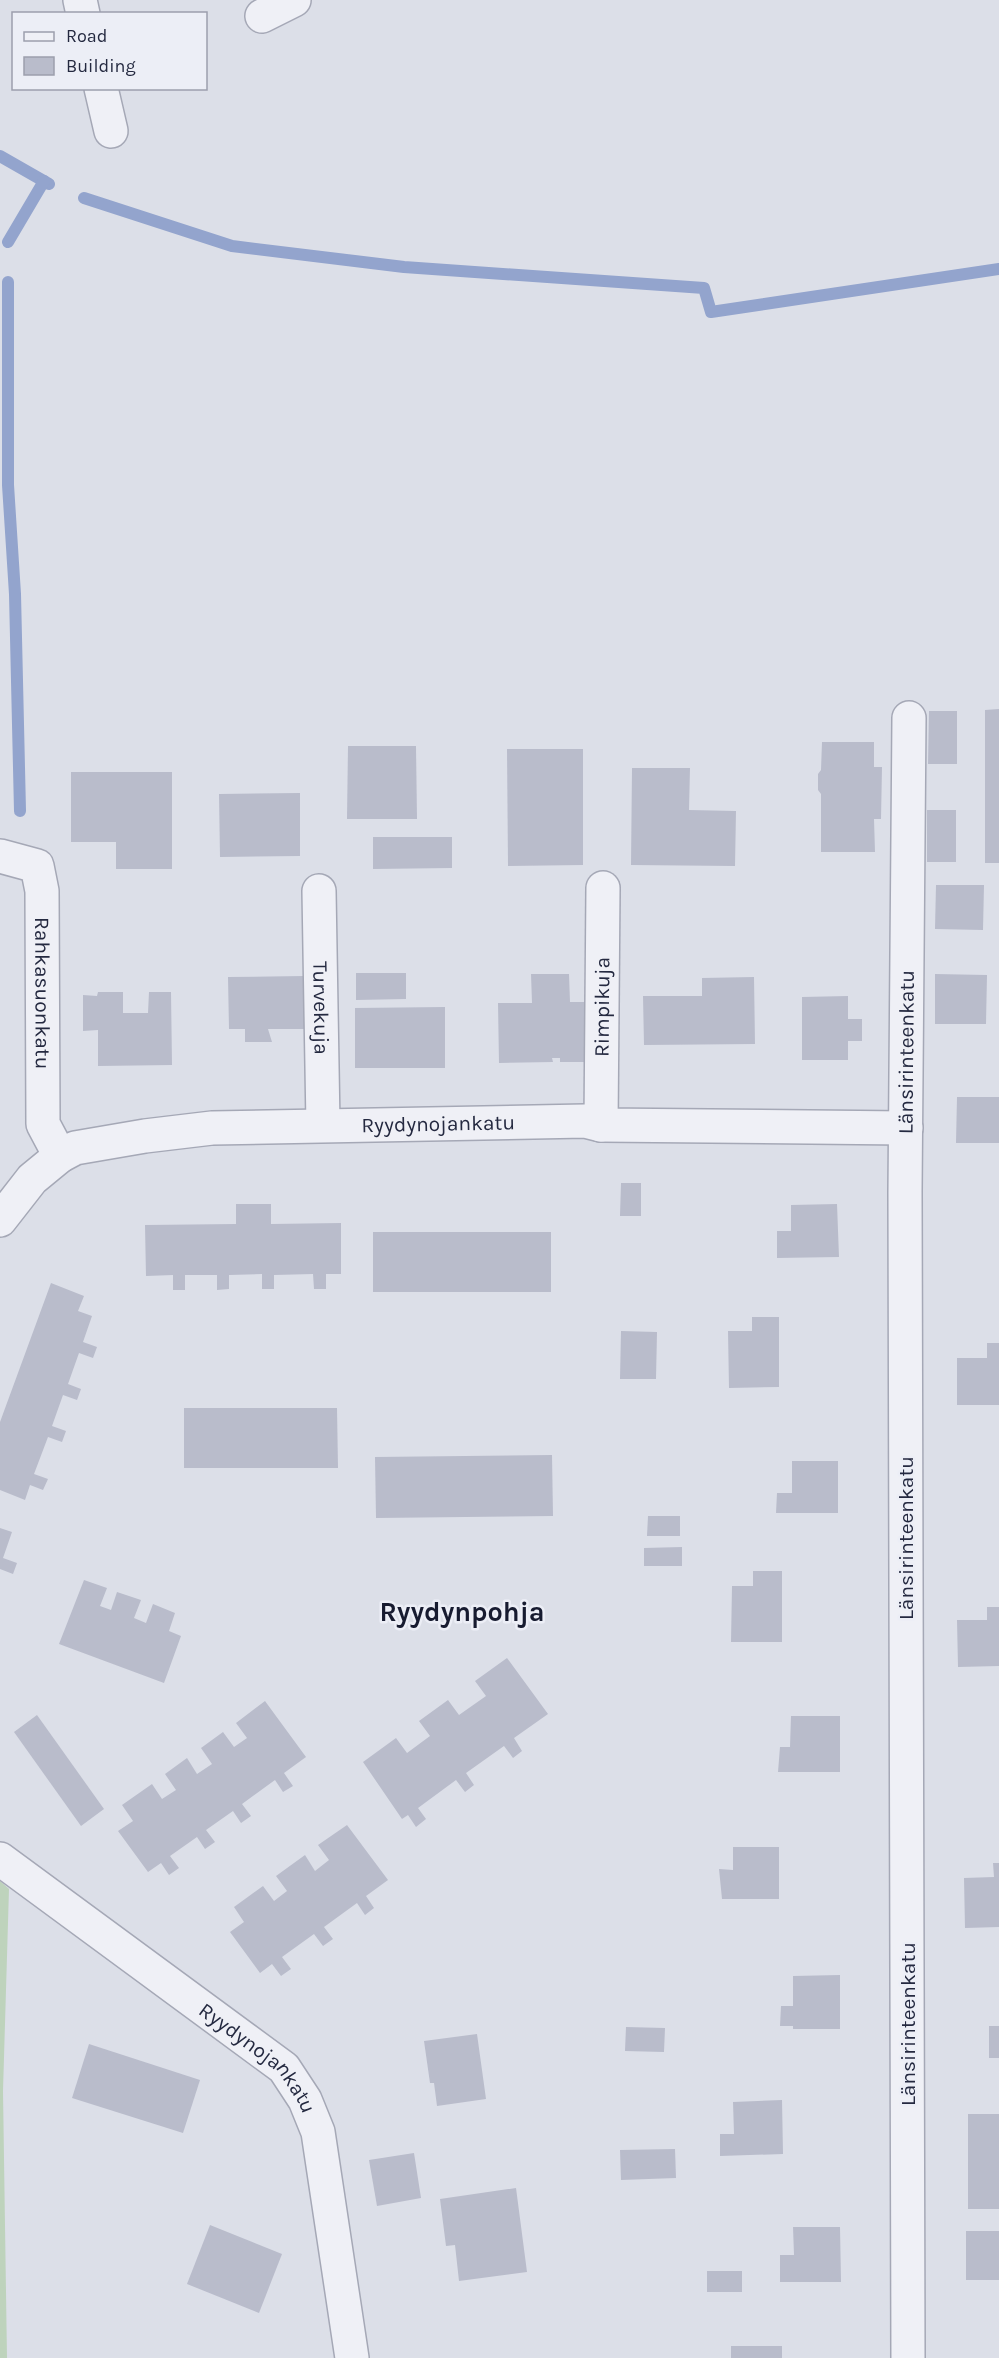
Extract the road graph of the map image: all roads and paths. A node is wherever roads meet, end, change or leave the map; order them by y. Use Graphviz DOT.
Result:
graph roads {
  1 [pos="294,0"];
  2 [pos="261,16"];
  3 [pos="101,90"];
  4 [pos="111,131"];
  5 [pos="909,718"];
  6 [pos="0,856"];
  7 [pos="603,888"];
  8 [pos="319,891"];
  9 [pos="323,1125"];
  10 [pos="601,1125"];
  11 [pos="906,1128"];
  12 [pos="60,1156"];
  13 [pos="0,1220"];
  14 [pos="0,1859"];
  15 [pos="352,2358"];
  16 [pos="908,2358"];
  1 -- 2 [label="street"];
  3 -- 4 [label="street"];
  5 -- 11 [label="street, Länsirinteenkatu"];
  6 -- 12 [label="street, Rahkasuonkatu"];
  7 -- 10 [label="street, Rimpikuja"];
  8 -- 9 [label="street, Turvekuja"];
  9 -- 10 [label="street, Ryydynojankatu"];
  9 -- 12 [label="street, Ryydynojankatu"];
  10 -- 11 [label="street, Ryydynojankatu"];
  11 -- 16 [label="street, Länsirinteenkatu"];
  12 -- 13 [label="street, Ryydynojankatu"];
  14 -- 15 [label="street, Ryydynojankatu"];
}
